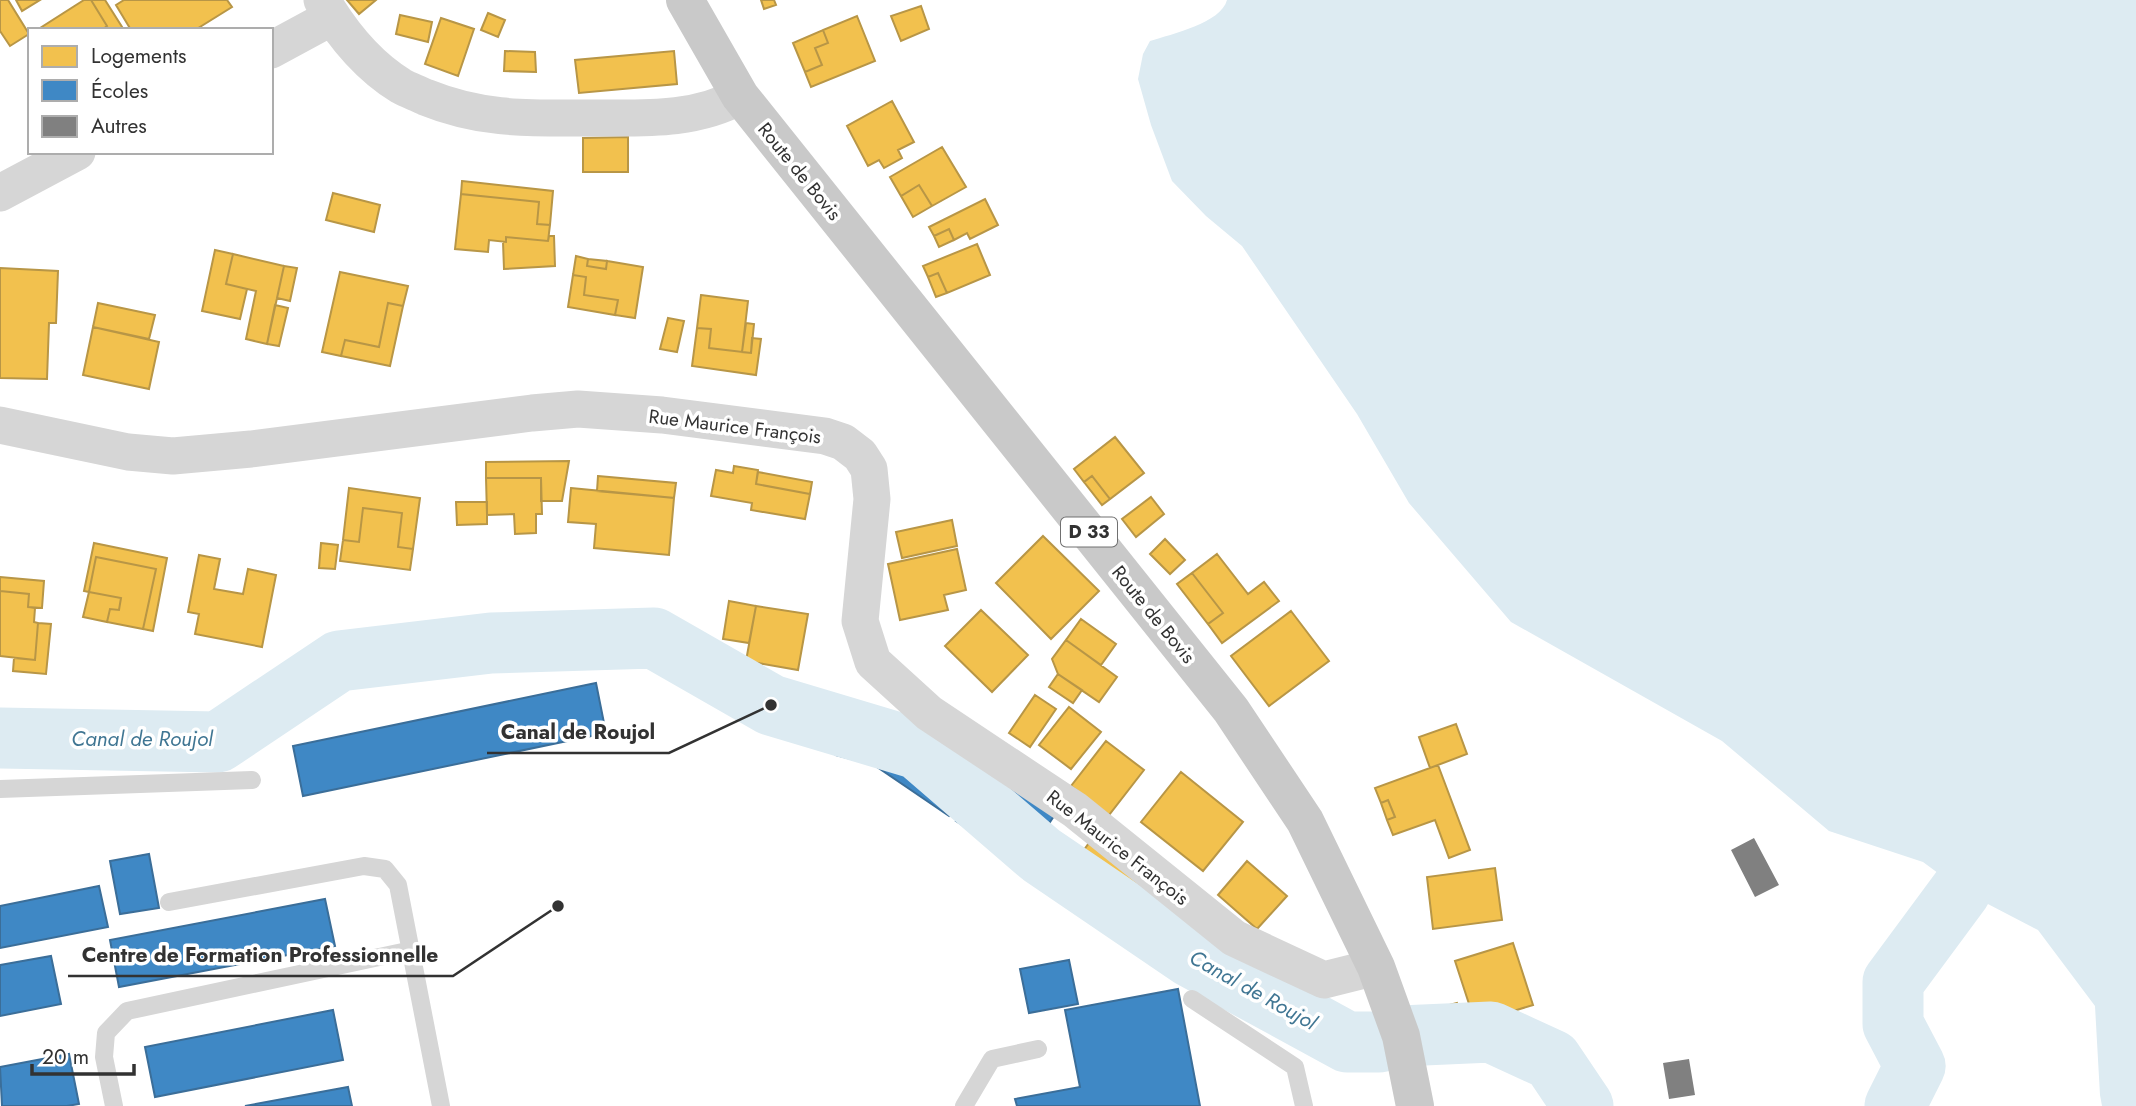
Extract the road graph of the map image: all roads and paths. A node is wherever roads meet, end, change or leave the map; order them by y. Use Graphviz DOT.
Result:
graph roads {
  1 [pos="685,0"];
  2 [pos="327,9"];
  3 [pos="273,49"];
  4 [pos="740,96"];
  5 [pos="73,154"];
  6 [pos="0,193"];
  7 [pos="0,425"];
  8 [pos="252,780"];
  9 [pos="0,789"];
  10 [pos="169,902"];
  11 [pos="412,950"];
  12 [pos="1376,967"];
  13 [pos="1192,999"];
  14 [pos="1038,1049"];
  15 [pos="114,1106"];
  16 [pos="441,1106"];
  17 [pos="964,1106"];
  18 [pos="1304,1106"];
  19 [pos="1415,1106"];
  1 -- 4 [label="main road, Route de Bovis / D 33"];
  2 -- 3 [label="street"];
  2 -- 4 [label="street"];
  4 -- 12 [label="main road, Route de Bovis / D 33"];
  5 -- 6 [label="street"];
  7 -- 12 [label="street, Rue Maurice François"];
  8 -- 9 [label="lane"];
  10 -- 11 [label="lane"];
  11 -- 15 [label="lane"];
  11 -- 16 [label="lane"];
  12 -- 19 [label="main road, Route de Bovis / D 33"];
  13 -- 18 [label="lane"];
  14 -- 17 [label="lane"];
}
